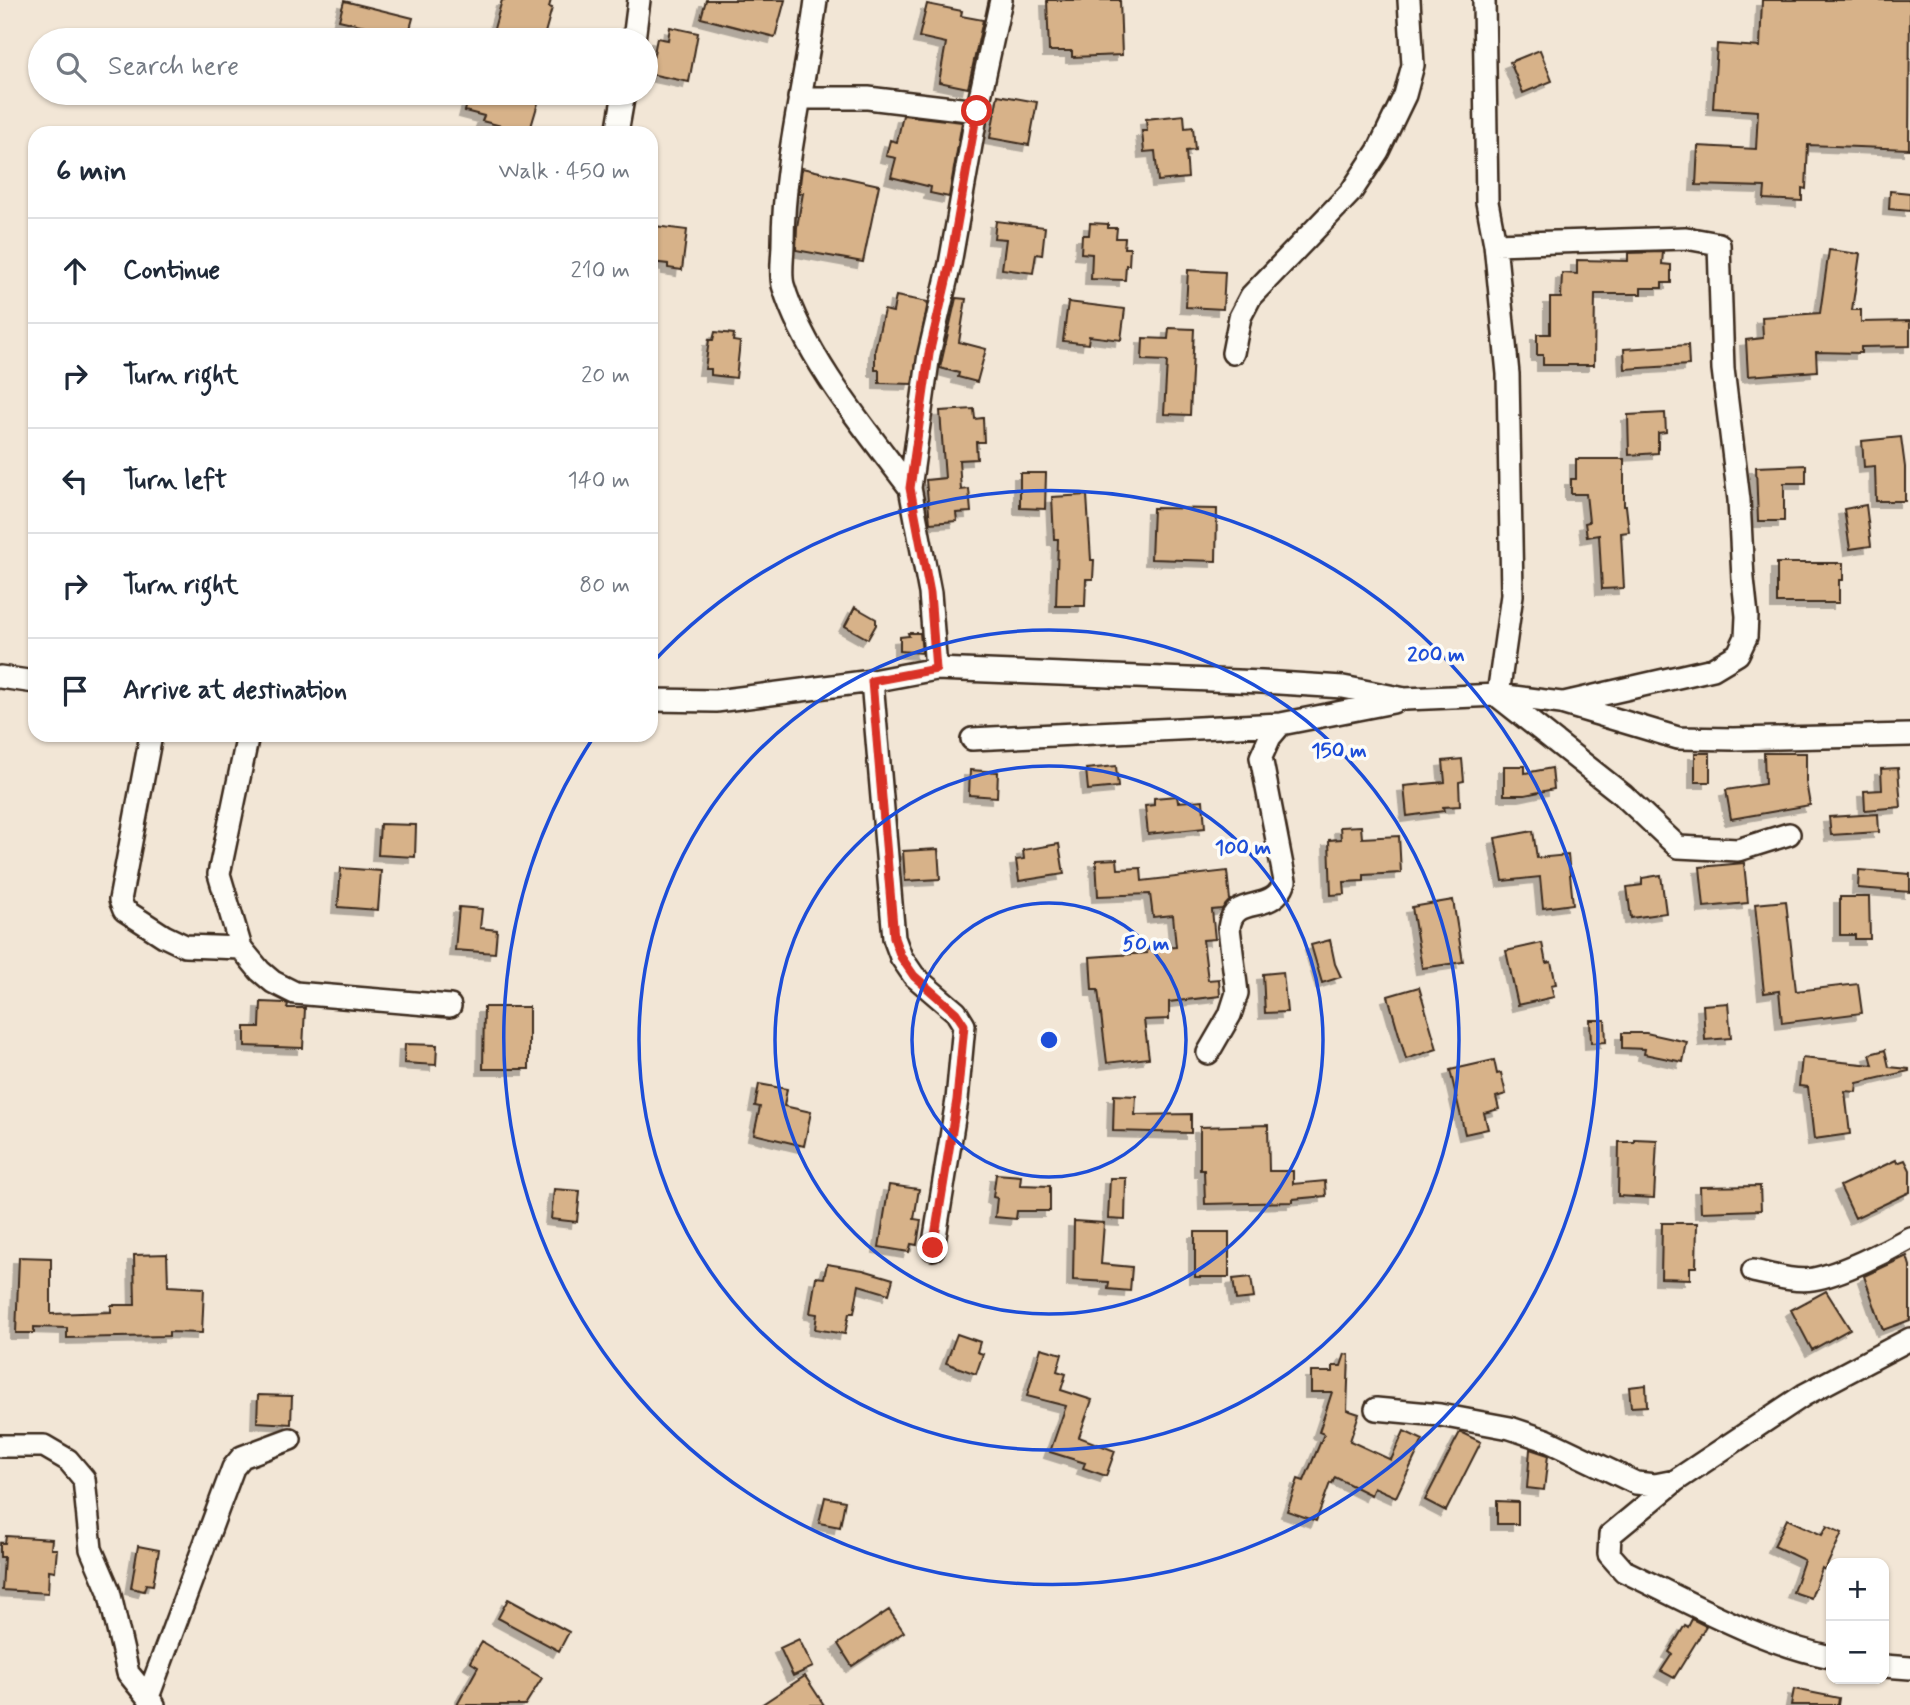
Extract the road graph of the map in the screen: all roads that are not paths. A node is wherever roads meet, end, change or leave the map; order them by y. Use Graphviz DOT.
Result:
graph roads {
  1 [pos="639,0"];
  2 [pos="816,0"];
  3 [pos="1001,0"];
  4 [pos="1409,0"];
  5 [pos="1485,0"];
  6 [pos="636,28"];
  7 [pos="799,98"];
  8 [pos="622,105"];
  9 [pos="977,111"];
  10 [pos="618,126"];
  11 [pos="1495,244"];
  12 [pos="1233,353"];
  13 [pos="910,488"];
  14 [pos="936,669"];
  15 [pos="0,677"];
  16 [pos="28,681"];
  17 [pos="872,681"];
  18 [pos="1498,695"];
  19 [pos="1405,699"];
  20 [pos="658,700"];
  21 [pos="1561,703"];
  22 [pos="1280,724"];
  23 [pos="1910,735"];
  24 [pos="972,739"];
  25 [pos="150,742"];
  26 [pos="247,742"];
  27 [pos="1789,834"];
  28 [pos="241,948"];
  29 [pos="450,1006"];
  30 [pos="1208,1053"];
  31 [pos="1910,1238"];
  32 [pos="933,1248"];
  33 [pos="1753,1271"];
  34 [pos="1910,1339"];
  35 [pos="1376,1409"];
  36 [pos="290,1439"];
  37 [pos="0,1446"];
  38 [pos="1675,1482"];
  39 [pos="1826,1656"];
  40 [pos="1889,1666"];
  41 [pos="1910,1668"];
  42 [pos="151,1701"];
  1 -- 6 [label="street"];
  2 -- 7 [label="street"];
  3 -- 9 [label="street"];
  4 -- 12 [label="street"];
  5 -- 11 [label="street"];
  7 -- 9 [label="street"];
  7 -- 13 [label="street"];
  8 -- 10 [label="street"];
  9 -- 13 [label="street"];
  11 -- 18 [label="street"];
  11 -- 21 [label="street"];
  13 -- 14 [label="street"];
  14 -- 17 [label="street"];
  14 -- 19 [label="street"];
  15 -- 16 [label="street"];
  17 -- 20 [label="street"];
  17 -- 32 [label="street"];
  18 -- 19 [label="street"];
  18 -- 21 [label="street"];
  18 -- 27 [label="street"];
  19 -- 22 [label="street"];
  21 -- 23 [label="street"];
  22 -- 24 [label="street"];
  22 -- 30 [label="street"];
  25 -- 28 [label="street"];
  26 -- 28 [label="street"];
  28 -- 29 [label="street"];
  31 -- 33 [label="street"];
  34 -- 38 [label="street"];
  35 -- 38 [label="street"];
  36 -- 42 [label="street"];
  37 -- 42 [label="street"];
  38 -- 39 [label="street"];
  40 -- 41 [label="street"];
}
